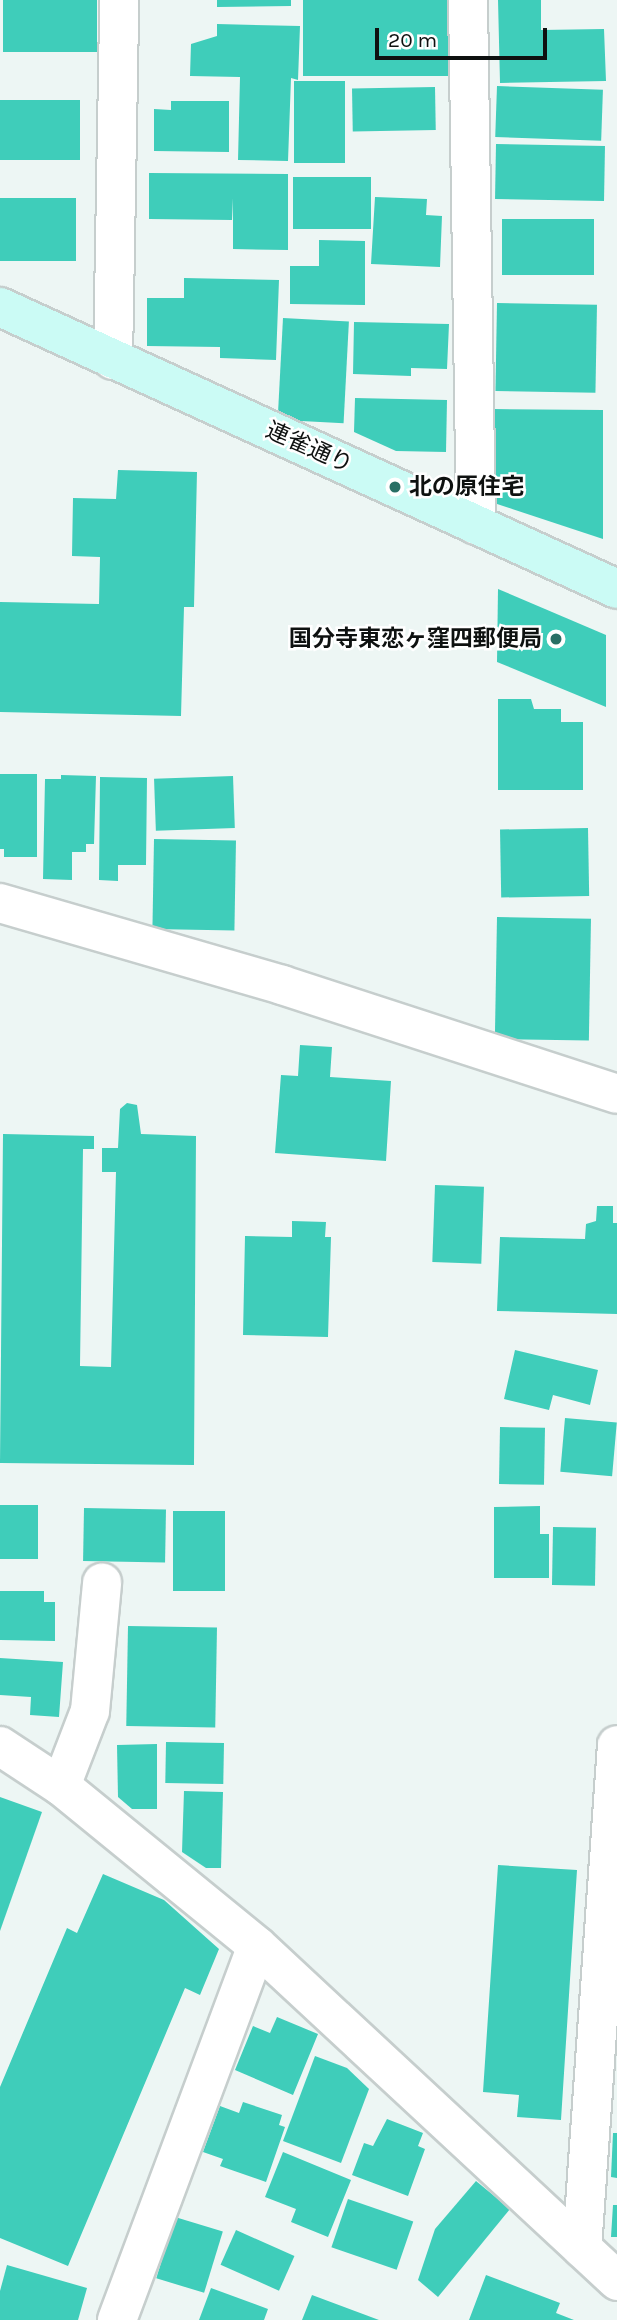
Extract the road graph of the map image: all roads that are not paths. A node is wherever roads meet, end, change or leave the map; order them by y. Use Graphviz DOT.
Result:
graph roads {
  1 [pos="119,0"];
  2 [pos="468,0"];
  3 [pos="0,307"];
  4 [pos="113,360"];
  5 [pos="476,525"];
  6 [pos="617,589"];
  7 [pos="0,903"];
  8 [pos="617,1094"];
  9 [pos="102,1583"];
  10 [pos="617,1745"];
  11 [pos="0,1746"];
  12 [pos="61,1786"];
  13 [pos="257,1945"];
  14 [pos="582,2248"];
  15 [pos="617,2281"];
  16 [pos="117,2320"];
  1 -- 4 [label="street"];
  2 -- 5 [label="street"];
  3 -- 4 [label="main road, 連雀通り"];
  4 -- 5 [label="main road, 連雀通り"];
  5 -- 6 [label="main road, 連雀通り"];
  7 -- 8 [label="street"];
  9 -- 12 [label="street"];
  10 -- 14 [label="street"];
  11 -- 12 [label="street"];
  12 -- 13 [label="street"];
  13 -- 14 [label="street"];
  13 -- 16 [label="street"];
  14 -- 15 [label="street"];
}
